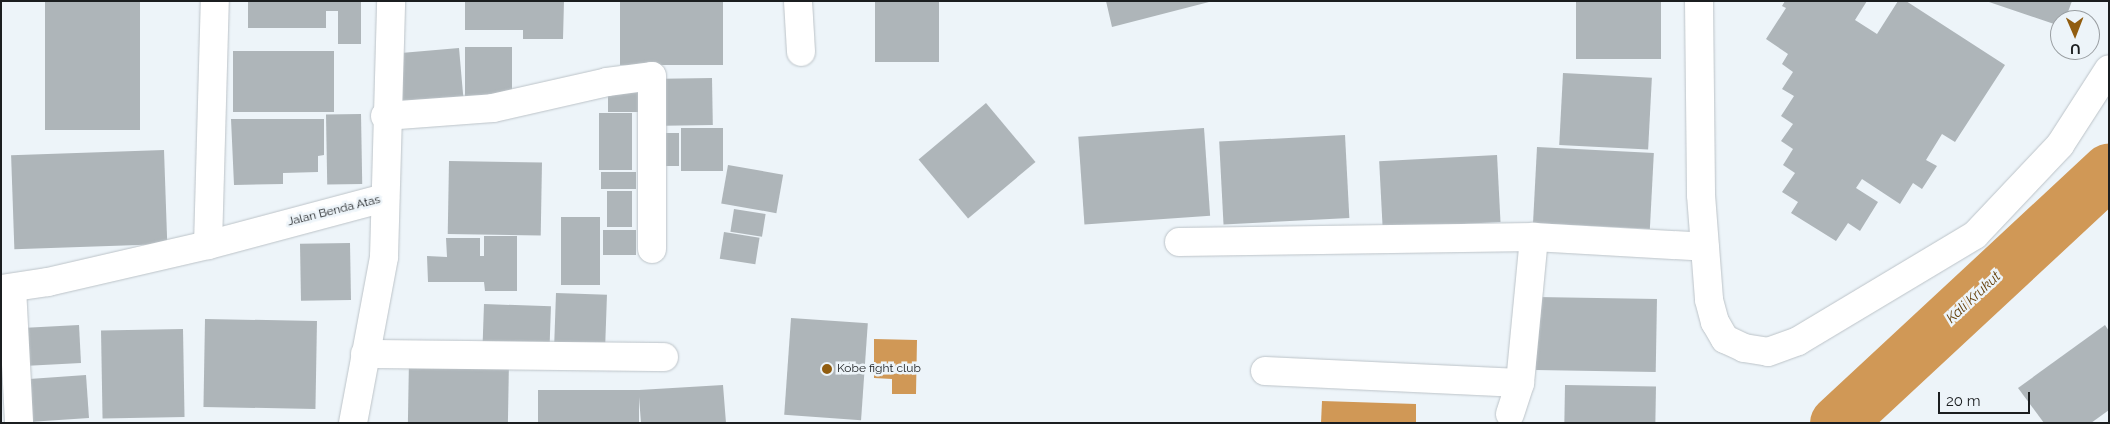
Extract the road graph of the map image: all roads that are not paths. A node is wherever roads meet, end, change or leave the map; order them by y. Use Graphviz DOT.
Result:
graph roads {
  1 [pos="215,1"];
  2 [pos="391,1"];
  3 [pos="798,1"];
  4 [pos="1699,1"];
  5 [pos="801,52"];
  6 [pos="2107,78"];
  7 [pos="385,116"];
  8 [pos="385,198"];
  9 [pos="1534,236"];
  10 [pos="1179,242"];
  11 [pos="208,245"];
  12 [pos="1705,247"];
  13 [pos="652,249"];
  14 [pos="6,288"];
  15 [pos="364,354"];
  16 [pos="664,357"];
  17 [pos="1266,372"];
  18 [pos="1520,383"];
  19 [pos="1510,414"];
  20 [pos="19,423"];
  21 [pos="353,423"];
  1 -- 11 [label="street"];
  2 -- 7 [label="street"];
  3 -- 5 [label="street"];
  4 -- 12 [label="street"];
  6 -- 12 [label="street"];
  7 -- 8 [label="street"];
  7 -- 13 [label="street"];
  8 -- 11 [label="street, Jalan Benda Atas"];
  8 -- 15 [label="street, Jalan Benda Atas"];
  9 -- 10 [label="street"];
  9 -- 12 [label="street"];
  9 -- 18 [label="street"];
  11 -- 14 [label="street, Jalan Benda Atas"];
  14 -- 20 [label="street"];
  15 -- 16 [label="street"];
  15 -- 21 [label="street, Jalan Benda Atas"];
  17 -- 18 [label="street"];
  18 -- 19 [label="street"];
}
